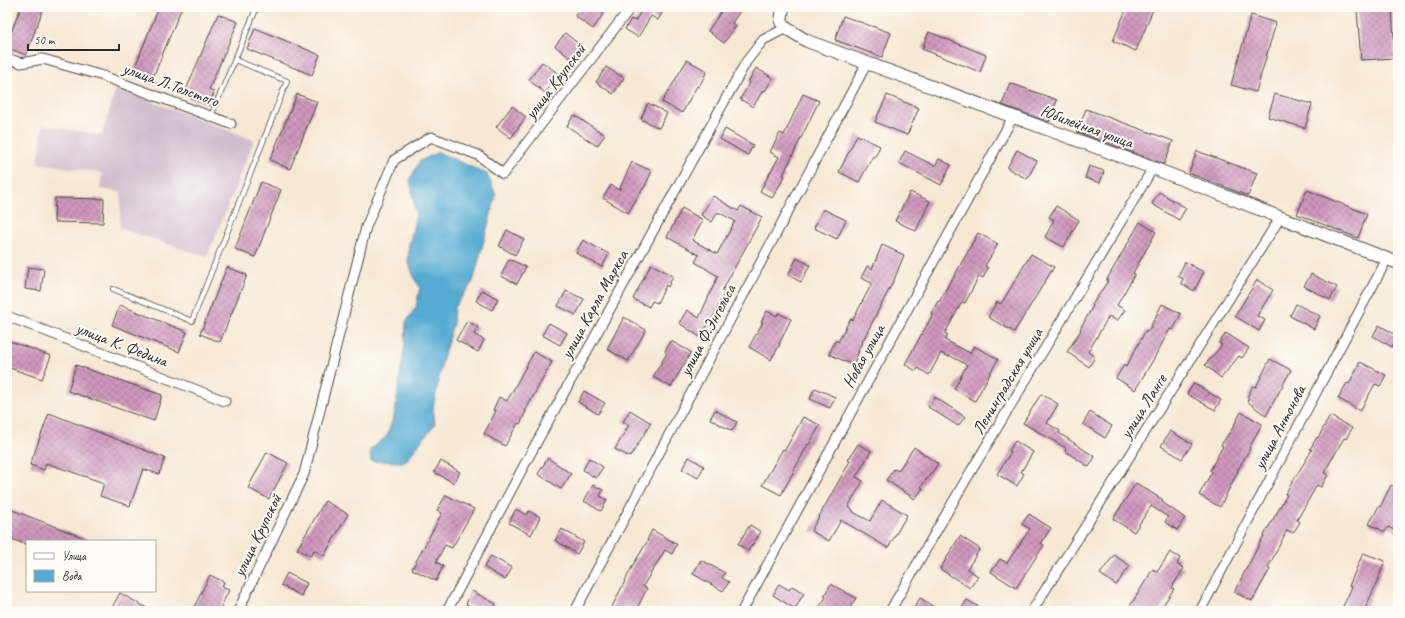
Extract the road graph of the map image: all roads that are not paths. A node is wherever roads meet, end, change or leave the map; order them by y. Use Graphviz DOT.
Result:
graph roads {
  1 [pos="257,7"];
  2 [pos="631,7"];
  3 [pos="783,7"];
  4 [pos="786,28"];
  5 [pos="7,58"];
  6 [pos="235,60"];
  7 [pos="867,63"];
  8 [pos="211,116"];
  9 [pos="1012,117"];
  10 [pos="231,124"];
  11 [pos="1153,168"];
  12 [pos="1280,218"];
  13 [pos="1392,261"];
  14 [pos="113,289"];
  15 [pos="7,316"];
  16 [pos="225,402"];
  17 [pos="238,611"];
  18 [pos="447,611"];
  19 [pos="575,611"];
  20 [pos="742,611"];
  21 [pos="890,611"];
  22 [pos="1032,611"];
  23 [pos="1200,611"];
  1 -- 6 [label="lane"];
  2 -- 17 [label="street, улица Крупской"];
  3 -- 4 [label="street"];
  4 -- 7 [label="street, Юбилейная улица"];
  4 -- 18 [label="street, улица Карла Маркса"];
  5 -- 8 [label="street, улица Л.Толстого"];
  6 -- 8 [label="lane"];
  6 -- 14 [label="lane"];
  7 -- 9 [label="street, Юбилейная улица"];
  7 -- 19 [label="street, улица Ф.Энгельса"];
  8 -- 10 [label="street, улица Л.Толстого"];
  9 -- 11 [label="street, Юбилейная улица"];
  9 -- 20 [label="street, Новая улица"];
  11 -- 12 [label="street, Юбилейная улица"];
  11 -- 21 [label="street, Ленинградская улица"];
  12 -- 13 [label="street, Юбилейная улица"];
  12 -- 22 [label="street, улица Ланге"];
  13 -- 23 [label="street, улица Антонова"];
  15 -- 16 [label="street, улица К. Федина"];
}
